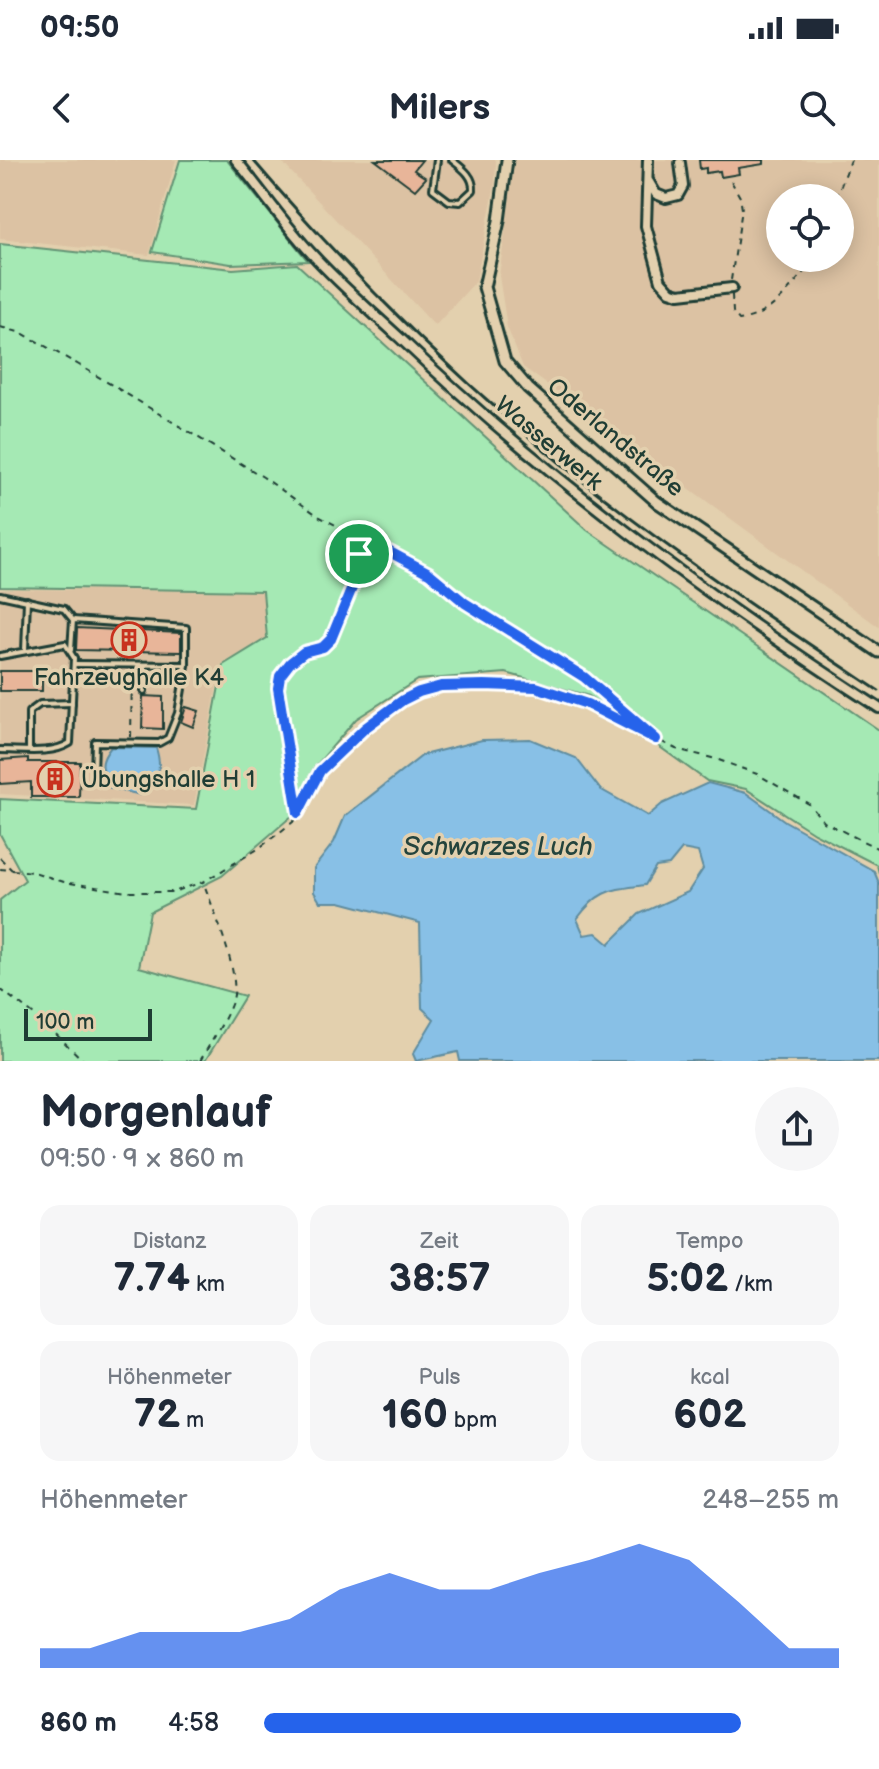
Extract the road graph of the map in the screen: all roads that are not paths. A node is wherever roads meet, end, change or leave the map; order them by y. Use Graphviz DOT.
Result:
graph roads {
  1 [pos="236,160"];
  2 [pos="437,160"];
  3 [pos="452,160"];
  4 [pos="507,160"];
  5 [pos="648,160"];
  6 [pos="680,163"];
  7 [pos="649,182"];
  8 [pos="732,288"];
  9 [pos="0,595"];
  10 [pos="27,600"];
  11 [pos="73,620"];
  12 [pos="25,651"];
  13 [pos="71,651"];
  14 [pos="879,652"];
  15 [pos="0,656"];
  16 [pos="74,664"];
  17 [pos="145,665"];
  18 [pos="186,665"];
  19 [pos="144,691"];
  20 [pos="72,703"];
  21 [pos="879,708"];
  22 [pos="0,750"];
  23 [pos="29,750"];
  24 [pos="94,773"];
  1 -- 21 [label="street, Wasserwerk"];
  2 -- 3 [label="lane"];
  4 -- 14 [label="street, Oderlandstraße"];
  5 -- 7 [label="street"];
  6 -- 7 [label="street"];
  7 -- 8 [label="street"];
  9 -- 10 [label="lane"];
  10 -- 11 [label="lane"];
  10 -- 12 [label="lane"];
  11 -- 13 [label="lane"];
  11 -- 18 [label="lane"];
  12 -- 13 [label="lane"];
  12 -- 15 [label="lane"];
  13 -- 16 [label="lane"];
  16 -- 17 [label="lane"];
  16 -- 20 [label="lane"];
  17 -- 18 [label="lane"];
  17 -- 19 [label="lane"];
  18 -- 24 [label="lane"];
  20 -- 23 [label="lane"];
  20 -- 23 [label="lane"];
  22 -- 23 [label="lane"];
}
